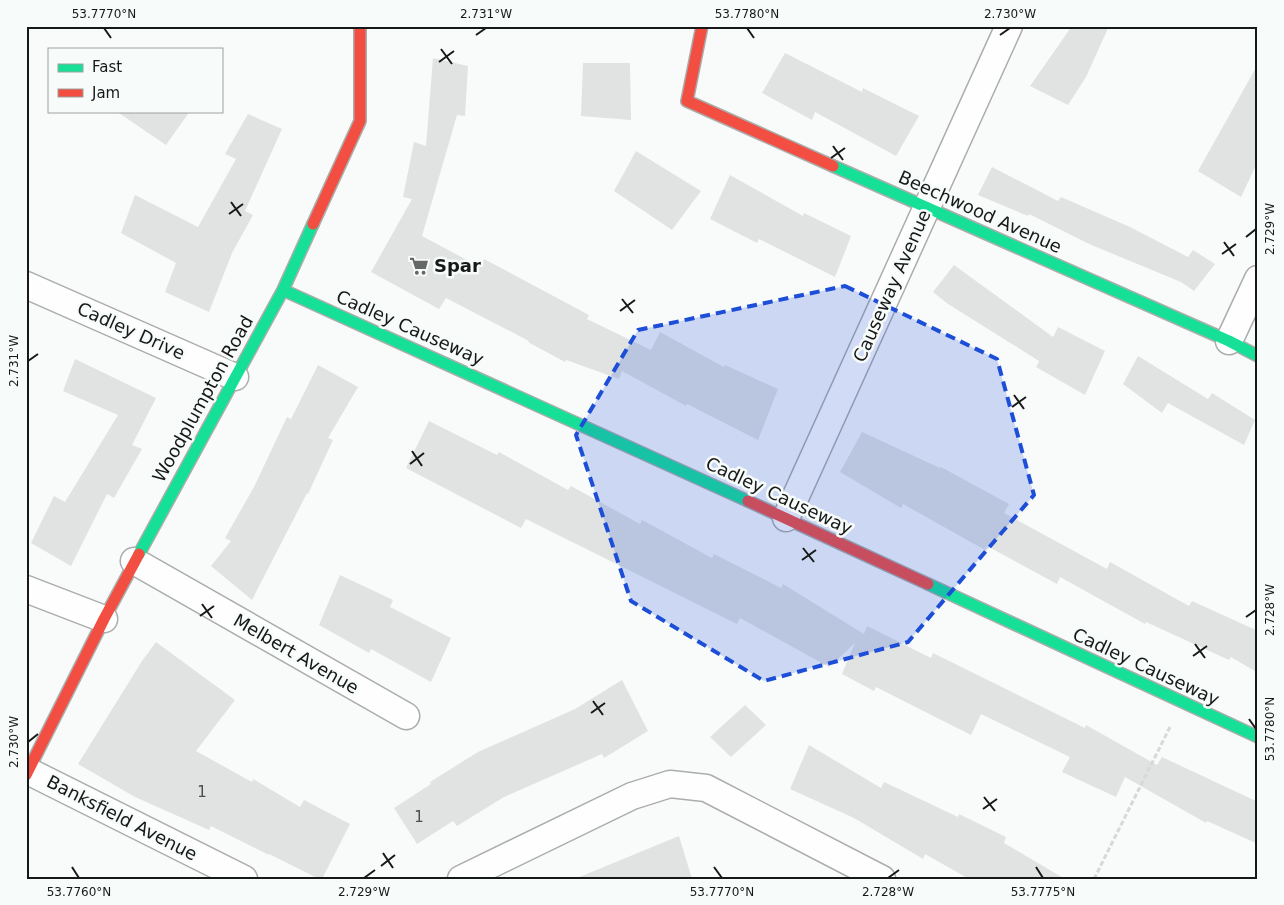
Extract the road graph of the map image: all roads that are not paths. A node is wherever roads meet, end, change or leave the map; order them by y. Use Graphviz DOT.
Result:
graph roads {
  1 [pos="360,26"];
  2 [pos="702,26"];
  3 [pos="1009,26"];
  4 [pos="927,208"];
  5 [pos="1258,278"];
  6 [pos="26,285"];
  7 [pos="283,290"];
  8 [pos="1229,341"];
  9 [pos="1258,356"];
  10 [pos="235,377"];
  11 [pos="786,518"];
  12 [pos="134,561"];
  13 [pos="26,589"];
  14 [pos="104,619"];
  15 [pos="406,716"];
  16 [pos="1258,737"];
  17 [pos="27,773"];
  18 [pos="244,879"];
  19 [pos="461,879"];
  20 [pos="882,879"];
  1 -- 7 [label="street, Woodplumpton Road"];
  2 -- 4 [label="street, Beechwood Avenue"];
  3 -- 4 [label="street, Causeway Avenue"];
  4 -- 8 [label="street, Beechwood Avenue"];
  4 -- 11 [label="street, Causeway Avenue"];
  5 -- 8 [label="street"];
  6 -- 10 [label="street, Cadley Drive"];
  7 -- 10 [label="street, Woodplumpton Road"];
  7 -- 11 [label="street, Cadley Causeway"];
  8 -- 9 [label="street, Beechwood Avenue"];
  10 -- 12 [label="street, Woodplumpton Road"];
  11 -- 16 [label="street, Cadley Causeway"];
  12 -- 14 [label="street, Woodplumpton Road"];
  12 -- 15 [label="street, Melbert Avenue"];
  13 -- 14 [label="street"];
  14 -- 17 [label="street, Woodplumpton Road"];
  17 -- 18 [label="street, Banksfield Avenue"];
  19 -- 20 [label="street"];
}
